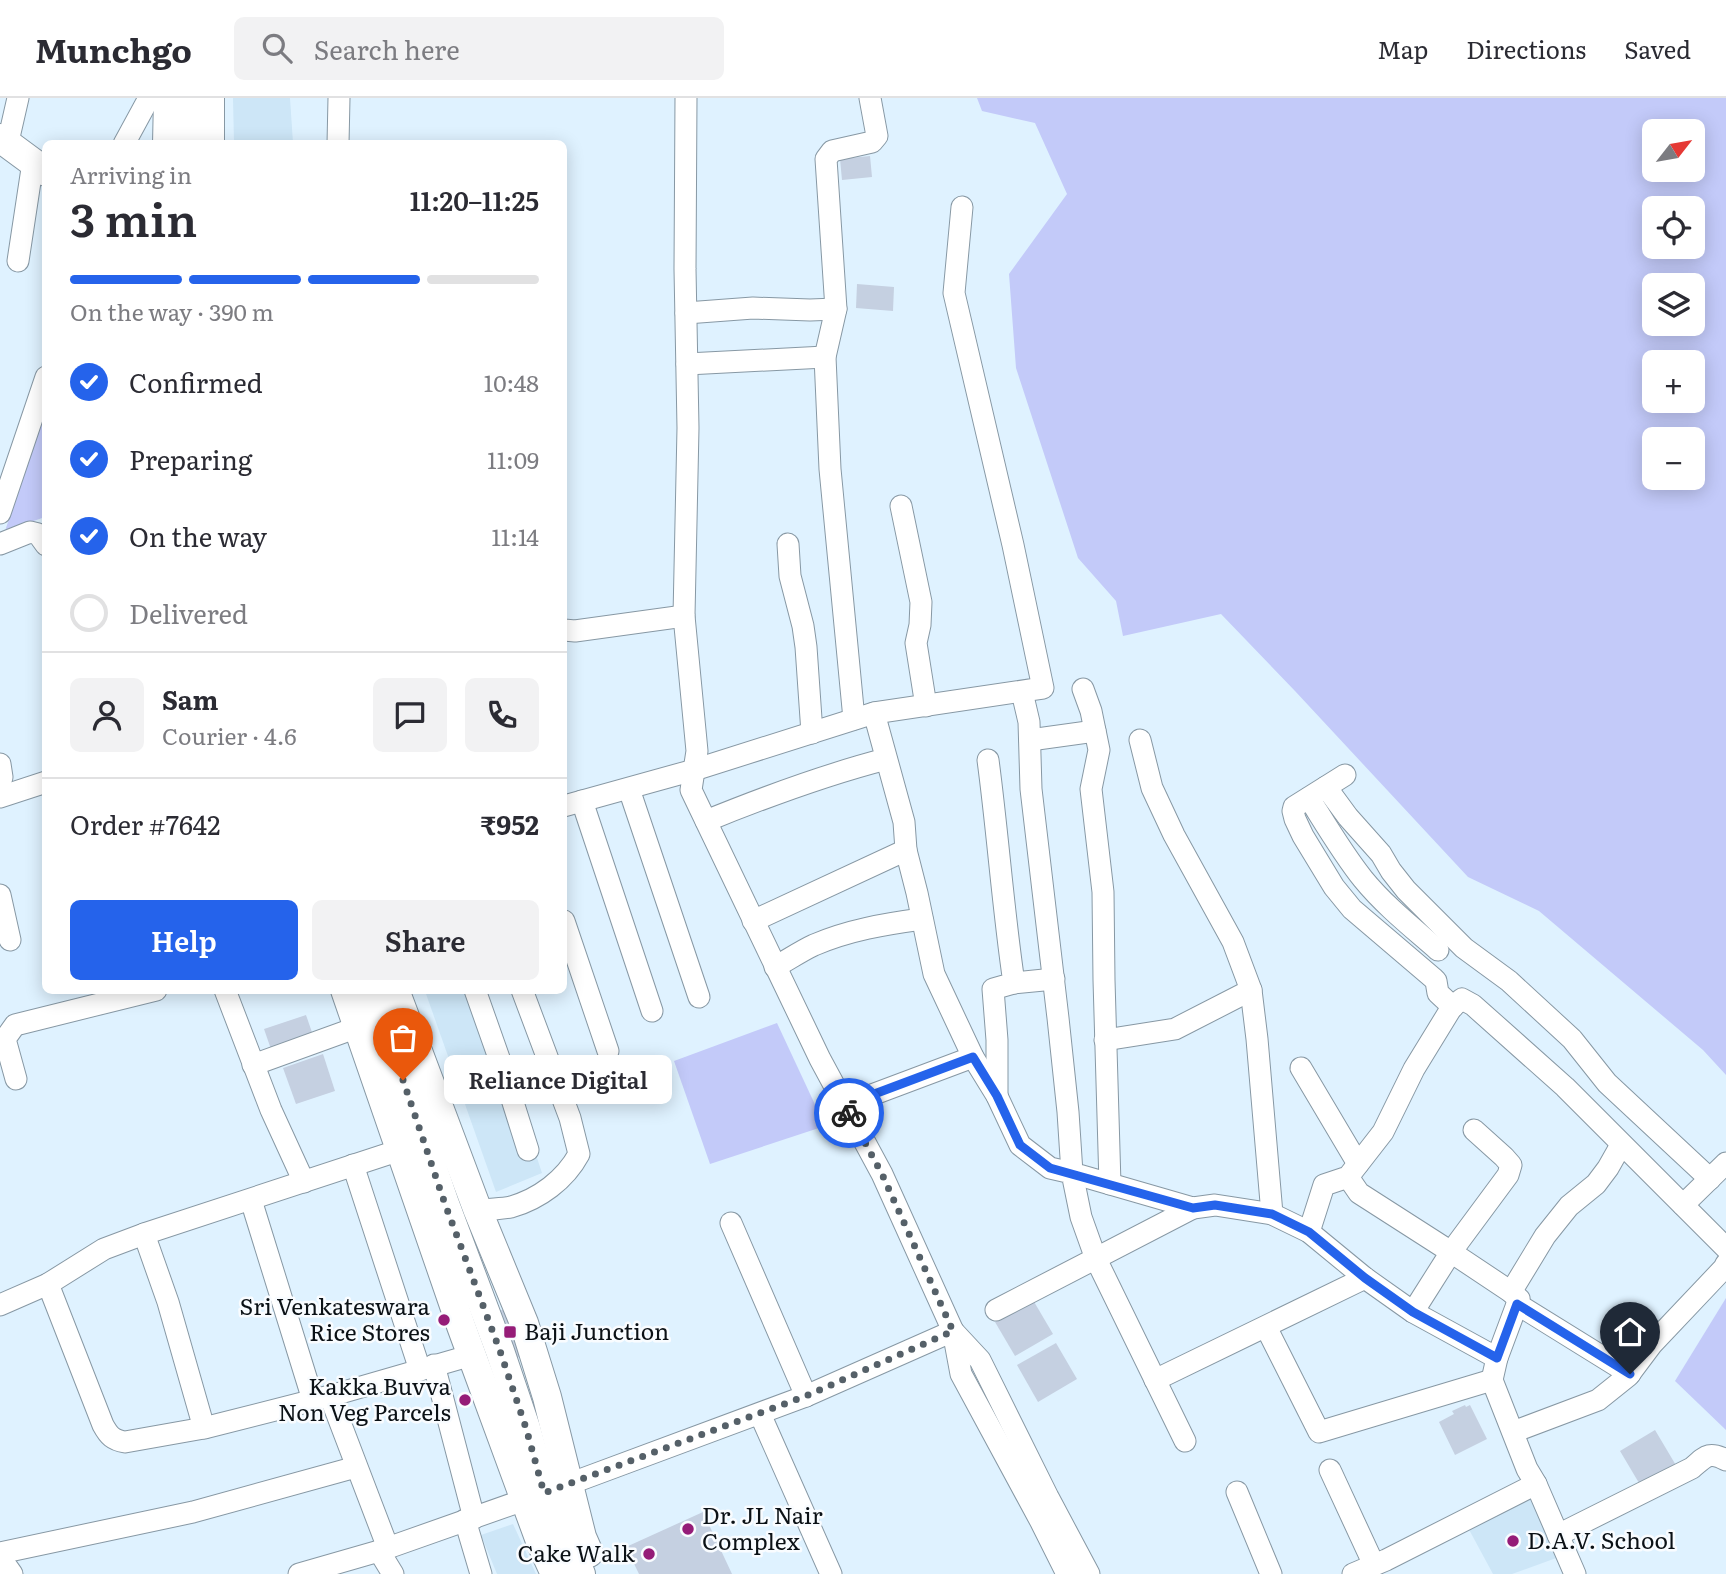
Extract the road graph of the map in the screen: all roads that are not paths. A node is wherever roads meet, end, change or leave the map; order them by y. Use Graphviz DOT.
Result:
graph roads {
  1 [pos="19,98"];
  2 [pos="149,98"];
  3 [pos="168,98"];
  4 [pos="191,98"];
  5 [pos="210,98"];
  6 [pos="340,98"];
  7 [pos="686,98"];
  8 [pos="870,98"];
  9 [pos="126,140"];
  10 [pos="167,140"];
  11 [pos="189,140"];
  12 [pos="209,140"];
  13 [pos="338,140"];
  14 [pos="3,141"];
  15 [pos="39,167"];
  16 [pos="962,207"];
  17 [pos="18,261"];
  18 [pos="836,309"];
  19 [pos="685,313"];
  20 [pos="825,357"];
  21 [pos="687,363"];
  22 [pos="42,389"];
  23 [pos="901,506"];
  24 [pos="0,513"];
  25 [pos="42,537"];
  26 [pos="0,544"];
  27 [pos="788,544"];
  28 [pos="684,616"];
  29 [pos="567,630"];
  30 [pos="1083,689"];
  31 [pos="1021,692"];
  32 [pos="926,706"];
  33 [pos="864,716"];
  34 [pos="1095,731"];
  35 [pos="812,733"];
  36 [pos="1030,740"];
  37 [pos="1140,740"];
  38 [pos="886,759"];
  39 [pos="988,760"];
  40 [pos="0,764"];
  41 [pos="694,770"];
  42 [pos="1345,775"];
  43 [pos="42,783"];
  44 [pos="0,785"];
  45 [pos="629,789"];
  46 [pos="1317,792"];
  47 [pos="0,797"];
  48 [pos="573,804"];
  49 [pos="706,821"];
  50 [pos="906,850"];
  51 [pos="0,895"];
  52 [pos="922,919"];
  53 [pos="753,921"];
  54 [pos="567,930"];
  55 [pos="10,940"];
  56 [pos="1445,943"];
  57 [pos="775,967"];
  58 [pos="1421,969"];
  59 [pos="1054,979"];
  60 [pos="1014,983"];
  61 [pos="1251,990"];
  62 [pos="139,994"];
  63 [pos="226,994"];
  64 [pos="346,994"];
  65 [pos="373,994"];
  66 [pos="397,994"];
  67 [pos="476,994"];
  68 [pos="524,994"];
  69 [pos="699,997"];
  70 [pos="1453,1007"];
  71 [pos="652,1011"];
  72 [pos="358,1027"];
  73 [pos="2,1040"];
  74 [pos="1105,1040"];
  75 [pos="608,1051"];
  76 [pos="973,1057"];
  77 [pos="253,1065"];
  78 [pos="1301,1068"];
  79 [pos="16,1079"];
  80 [pos="997,1096"];
  81 [pos="845,1105"];
  82 [pos="1475,1130"];
  83 [pos="1621,1144"];
  84 [pos="400,1150"];
  85 [pos="528,1150"];
  86 [pos="1726,1163"];
  87 [pos="353,1165"];
  88 [pos="1353,1171"];
  89 [pos="1072,1173"];
  90 [pos="1710,1179"];
  91 [pos="304,1182"];
  92 [pos="1110,1184"];
  93 [pos="251,1199"];
  94 [pos="1683,1205"];
  95 [pos="1193,1208"];
  96 [pos="478,1211"];
  97 [pos="1272,1214"];
  98 [pos="731,1223"];
  99 [pos="1309,1232"];
  100 [pos="144,1234"];
  101 [pos="1726,1248"];
  102 [pos="1451,1252"];
  103 [pos="1096,1259"];
  104 [pos="1726,1264"];
  105 [pos="1365,1278"];
  106 [pos="48,1284"];
  107 [pos="1514,1298"];
  108 [pos="0,1305"];
  109 [pos="996,1310"];
  110 [pos="1413,1312"];
  111 [pos="1266,1327"];
  112 [pos="953,1331"];
  113 [pos="472,1355"];
  114 [pos="1497,1358"];
  115 [pos="427,1367"];
  116 [pos="1630,1374"];
  117 [pos="1155,1380"];
  118 [pos="1492,1380"];
  119 [pos="806,1396"];
  120 [pos="321,1398"];
  121 [pos="760,1414"];
  122 [pos="204,1428"];
  123 [pos="1513,1432"];
  124 [pos="1185,1441"];
  125 [pos="1726,1460"];
  126 [pos="356,1468"];
  127 [pos="1330,1470"];
  128 [pos="1536,1484"];
  129 [pos="1237,1492"];
  130 [pos="546,1493"];
  131 [pos="470,1519"];
  132 [pos="1558,1535"];
  133 [pos="383,1550"];
  134 [pos="0,1555"];
  135 [pos="1374,1565"];
  136 [pos="12,1574"];
  137 [pos="299,1574"];
  138 [pos="393,1574"];
  139 [pos="481,1574"];
  140 [pos="555,1574"];
  141 [pos="581,1574"];
  142 [pos="599,1574"];
  143 [pos="831,1574"];
  144 [pos="1067,1574"];
  145 [pos="1089,1574"];
  146 [pos="1271,1574"];
  147 [pos="1353,1574"];
  148 [pos="1575,1574"];
  1 -- 14 [label="street"];
  2 -- 9 [label="street"];
  3 -- 10 [label="main road"];
  4 -- 11 [label="main road"];
  5 -- 12 [label="main road"];
  6 -- 13 [label="street"];
  7 -- 19 [label="street"];
  8 -- 18 [label="street"];
  14 -- 15 [label="main road"];
  15 -- 17 [label="street"];
  16 -- 31 [label="street"];
  18 -- 19 [label="street"];
  18 -- 20 [label="street"];
  19 -- 21 [label="street"];
  20 -- 21 [label="street"];
  20 -- 33 [label="street"];
  21 -- 28 [label="street"];
  22 -- 24 [label="street"];
  23 -- 32 [label="street"];
  25 -- 26 [label="street"];
  27 -- 35 [label="street"];
  28 -- 29 [label="street"];
  28 -- 41 [label="street"];
  30 -- 34 [label="street"];
  31 -- 32 [label="street"];
  31 -- 36 [label="street"];
  32 -- 33 [label="street"];
  33 -- 35 [label="street"];
  33 -- 38 [label="street"];
  34 -- 36 [label="street"];
  34 -- 74 [label="street"];
  35 -- 41 [label="street"];
  36 -- 59 [label="street"];
  37 -- 61 [label="street"];
  38 -- 49 [label="street"];
  38 -- 50 [label="street"];
  39 -- 60 [label="street"];
  40 -- 44 [label="street"];
  41 -- 45 [label="street"];
  41 -- 49 [label="street"];
  42 -- 46 [label="street"];
  43 -- 47 [label="street"];
  45 -- 48 [label="street"];
  45 -- 69 [label="street"];
  46 -- 56 [label="street"];
  46 -- 56 [label="street"];
  46 -- 58 [label="street"];
  48 -- 71 [label="street"];
  49 -- 53 [label="street"];
  50 -- 52 [label="street"];
  50 -- 53 [label="street"];
  51 -- 55 [label="street"];
  52 -- 57 [label="street"];
  52 -- 76 [label="street"];
  53 -- 57 [label="street"];
  54 -- 75 [label="street"];
  56 -- 58 [label="street"];
  56 -- 90 [label="street"];
  57 -- 81 [label="street"];
  58 -- 70 [label="street"];
  59 -- 60 [label="street"];
  59 -- 89 [label="street"];
  60 -- 80 [label="street"];
  61 -- 74 [label="street"];
  61 -- 97 [label="street"];
  62 -- 73 [label="street"];
  63 -- 77 [label="street"];
  64 -- 72 [label="main road"];
  65 -- 130 [label="main road"];
  66 -- 96 [label="main road"];
  67 -- 85 [label="street"];
  68 -- 96 [label="street"];
  70 -- 83 [label="street"];
  70 -- 88 [label="street"];
  72 -- 77 [label="street"];
  72 -- 84 [label="main road"];
  73 -- 79 [label="street"];
  74 -- 92 [label="street"];
  76 -- 80 [label="street"];
  76 -- 81 [label="street"];
  77 -- 91 [label="street"];
  78 -- 88 [label="street"];
  80 -- 89 [label="street"];
  81 -- 112 [label="street"];
  82 -- 102 [label="street"];
  83 -- 94 [label="street"];
  83 -- 107 [label="street"];
  84 -- 87 [label="street"];
  84 -- 113 [label="main road"];
  86 -- 90 [label="street"];
  87 -- 91 [label="street"];
  87 -- 115 [label="street"];
  88 -- 99 [label="street"];
  88 -- 102 [label="street"];
  89 -- 92 [label="street"];
  89 -- 103 [label="street"];
  90 -- 94 [label="street"];
  91 -- 93 [label="street"];
  92 -- 95 [label="street"];
  93 -- 100 [label="street"];
  93 -- 120 [label="street"];
  94 -- 101 [label="street"];
  95 -- 97 [label="street"];
  95 -- 103 [label="street"];
  96 -- 130 [label="main road"];
  97 -- 99 [label="street"];
  98 -- 119 [label="street"];
  99 -- 105 [label="street"];
  100 -- 106 [label="street"];
  100 -- 122 [label="street"];
  102 -- 107 [label="street"];
  102 -- 110 [label="street"];
  103 -- 109 [label="street"];
  103 -- 117 [label="street"];
  104 -- 116 [label="street"];
  105 -- 110 [label="street"];
  105 -- 111 [label="street"];
  106 -- 108 [label="street"];
  106 -- 122 [label="street"];
  107 -- 114 [label="street"];
  107 -- 116 [label="street"];
  110 -- 114 [label="street"];
  111 -- 117 [label="street"];
  111 -- 118 [label="street"];
  112 -- 119 [label="street"];
  112 -- 144 [label="street"];
  112 -- 145 [label="street"];
  113 -- 115 [label="street"];
  113 -- 130 [label="main road"];
  114 -- 118 [label="street"];
  115 -- 120 [label="street"];
  115 -- 131 [label="street"];
  116 -- 123 [label="street"];
  117 -- 124 [label="street"];
  118 -- 123 [label="street"];
  119 -- 121 [label="street"];
  120 -- 122 [label="street"];
  120 -- 126 [label="street"];
  121 -- 130 [label="street"];
  121 -- 143 [label="street"];
  123 -- 128 [label="street"];
  125 -- 132 [label="street"];
  126 -- 133 [label="street"];
  126 -- 134 [label="street"];
  127 -- 135 [label="street"];
  128 -- 132 [label="street"];
  128 -- 135 [label="street"];
  129 -- 146 [label="street"];
  130 -- 131 [label="street"];
  130 -- 140 [label="main road"];
  130 -- 141 [label="main road"];
  130 -- 142 [label="main road"];
  131 -- 133 [label="street"];
  131 -- 139 [label="street"];
  132 -- 148 [label="street"];
  133 -- 137 [label="street"];
  133 -- 138 [label="street"];
  134 -- 136 [label="street"];
  135 -- 147 [label="street"];
}
